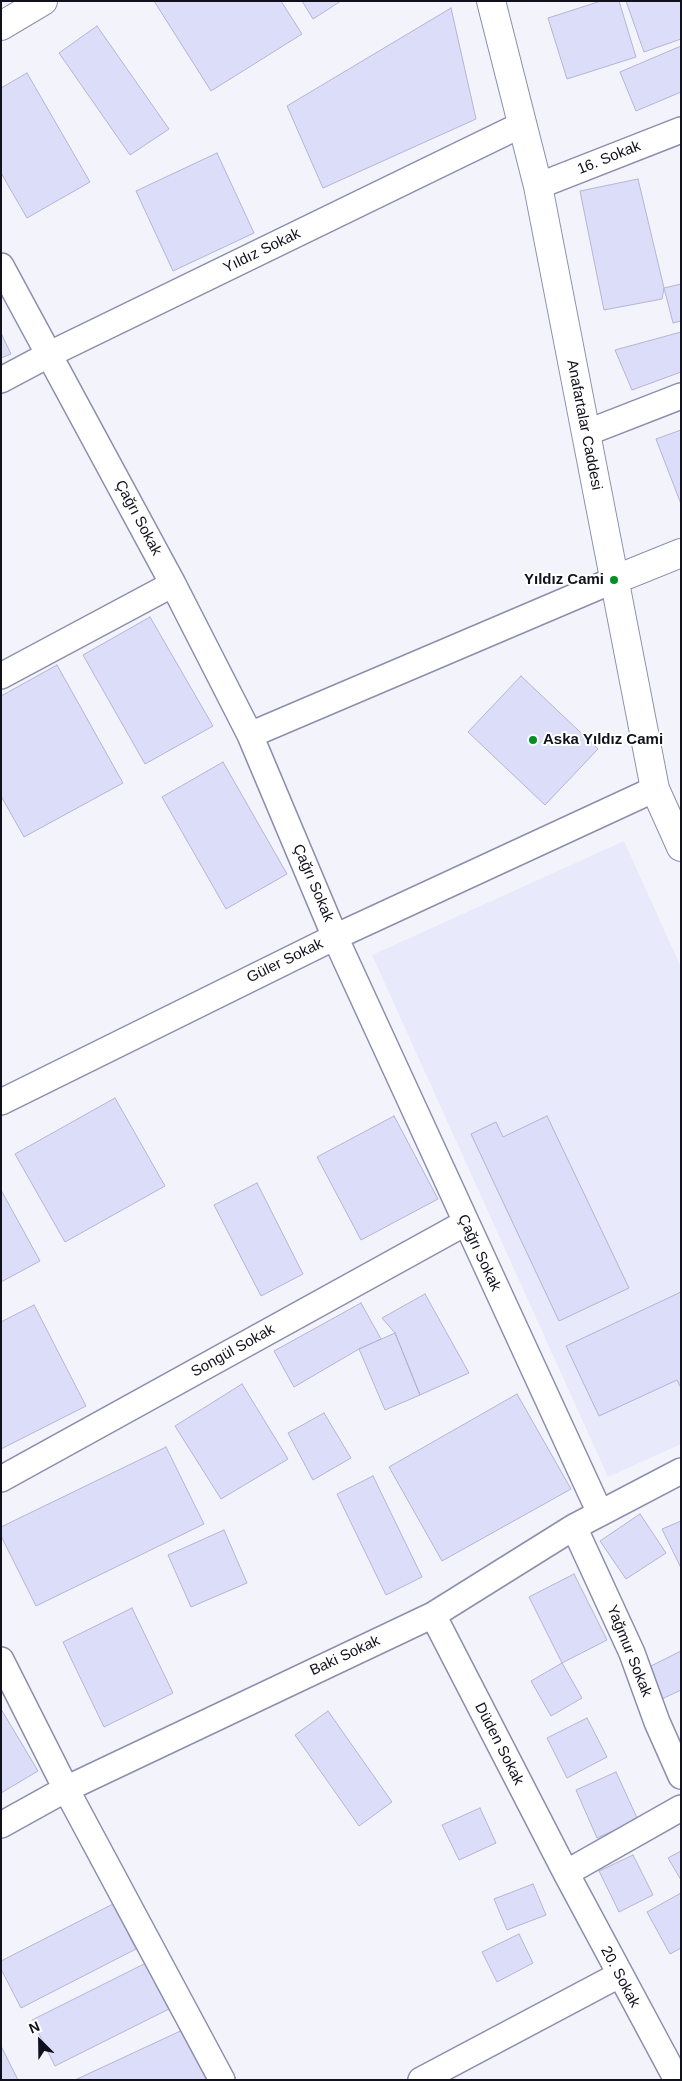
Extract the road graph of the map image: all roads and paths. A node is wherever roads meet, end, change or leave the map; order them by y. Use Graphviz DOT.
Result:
graph roads {
  1 [pos="43,1"];
  2 [pos="491,1"];
  3 [pos="1,26"];
  4 [pos="523,124"];
  5 [pos="681,130"];
  6 [pos="538,186"];
  7 [pos="1,266"];
  8 [pos="50,354"];
  9 [pos="1,380"];
  10 [pos="681,396"];
  11 [pos="586,433"];
  12 [pos="681,553"];
  13 [pos="614,580"];
  14 [pos="173,584"];
  15 [pos="1,676"];
  16 [pos="250,735"];
  17 [pos="654,789"];
  18 [pos="681,847"];
  19 [pos="335,937"];
  20 [pos="1,1102"];
  21 [pos="465,1223"];
  22 [pos="681,1471"];
  23 [pos="1,1479"];
  24 [pos="600,1513"];
  25 [pos="574,1527"];
  26 [pos="433,1614"];
  27 [pos="1,1660"];
  28 [pos="681,1776"];
  29 [pos="66,1789"];
  30 [pos="681,1808"];
  31 [pos="1,1826"];
  32 [pos="566,1873"];
  33 [pos="619,1974"];
  34 [pos="222,2080"];
  35 [pos="421,2080"];
  36 [pos="677,2080"];
  1 -- 3 [label="street"];
  2 -- 4 [label="street, Anafartalar Caddesi"];
  4 -- 6 [label="street, Anafartalar Caddesi"];
  4 -- 8 [label="street, Yıldız Sokak"];
  5 -- 6 [label="street, 16. Sokak"];
  6 -- 11 [label="street, Anafartalar Caddesi"];
  7 -- 8 [label="street, Çağrı Sokak"];
  8 -- 9 [label="street, Yıldız Sokak"];
  8 -- 14 [label="street, Çağrı Sokak"];
  10 -- 11 [label="street"];
  11 -- 13 [label="street, Anafartalar Caddesi"];
  12 -- 13 [label="street"];
  13 -- 16 [label="street"];
  13 -- 17 [label="street, Anafartalar Caddesi"];
  14 -- 15 [label="street"];
  14 -- 16 [label="street, Çağrı Sokak"];
  16 -- 19 [label="street, Çağrı Sokak"];
  17 -- 18 [label="street, Anafartalar Caddesi"];
  17 -- 19 [label="street, Güler Sokak"];
  19 -- 20 [label="street, Güler Sokak"];
  19 -- 21 [label="street, Çağrı Sokak"];
  21 -- 23 [label="street, Songül Sokak"];
  21 -- 24 [label="street, Çağrı Sokak"];
  22 -- 24 [label="street, Baki Sokak"];
  24 -- 25 [label="street, Baki Sokak"];
  25 -- 26 [label="street, Baki Sokak"];
  25 -- 28 [label="street, Yağmur Sokak"];
  26 -- 29 [label="street, Baki Sokak"];
  26 -- 32 [label="street, Düden Sokak"];
  27 -- 29 [label="street"];
  29 -- 31 [label="street, Baki Sokak"];
  29 -- 34 [label="street"];
  30 -- 32 [label="street"];
  32 -- 33 [label="street, 20. Sokak"];
  33 -- 35 [label="street"];
  33 -- 36 [label="street, 20. Sokak"];
}
